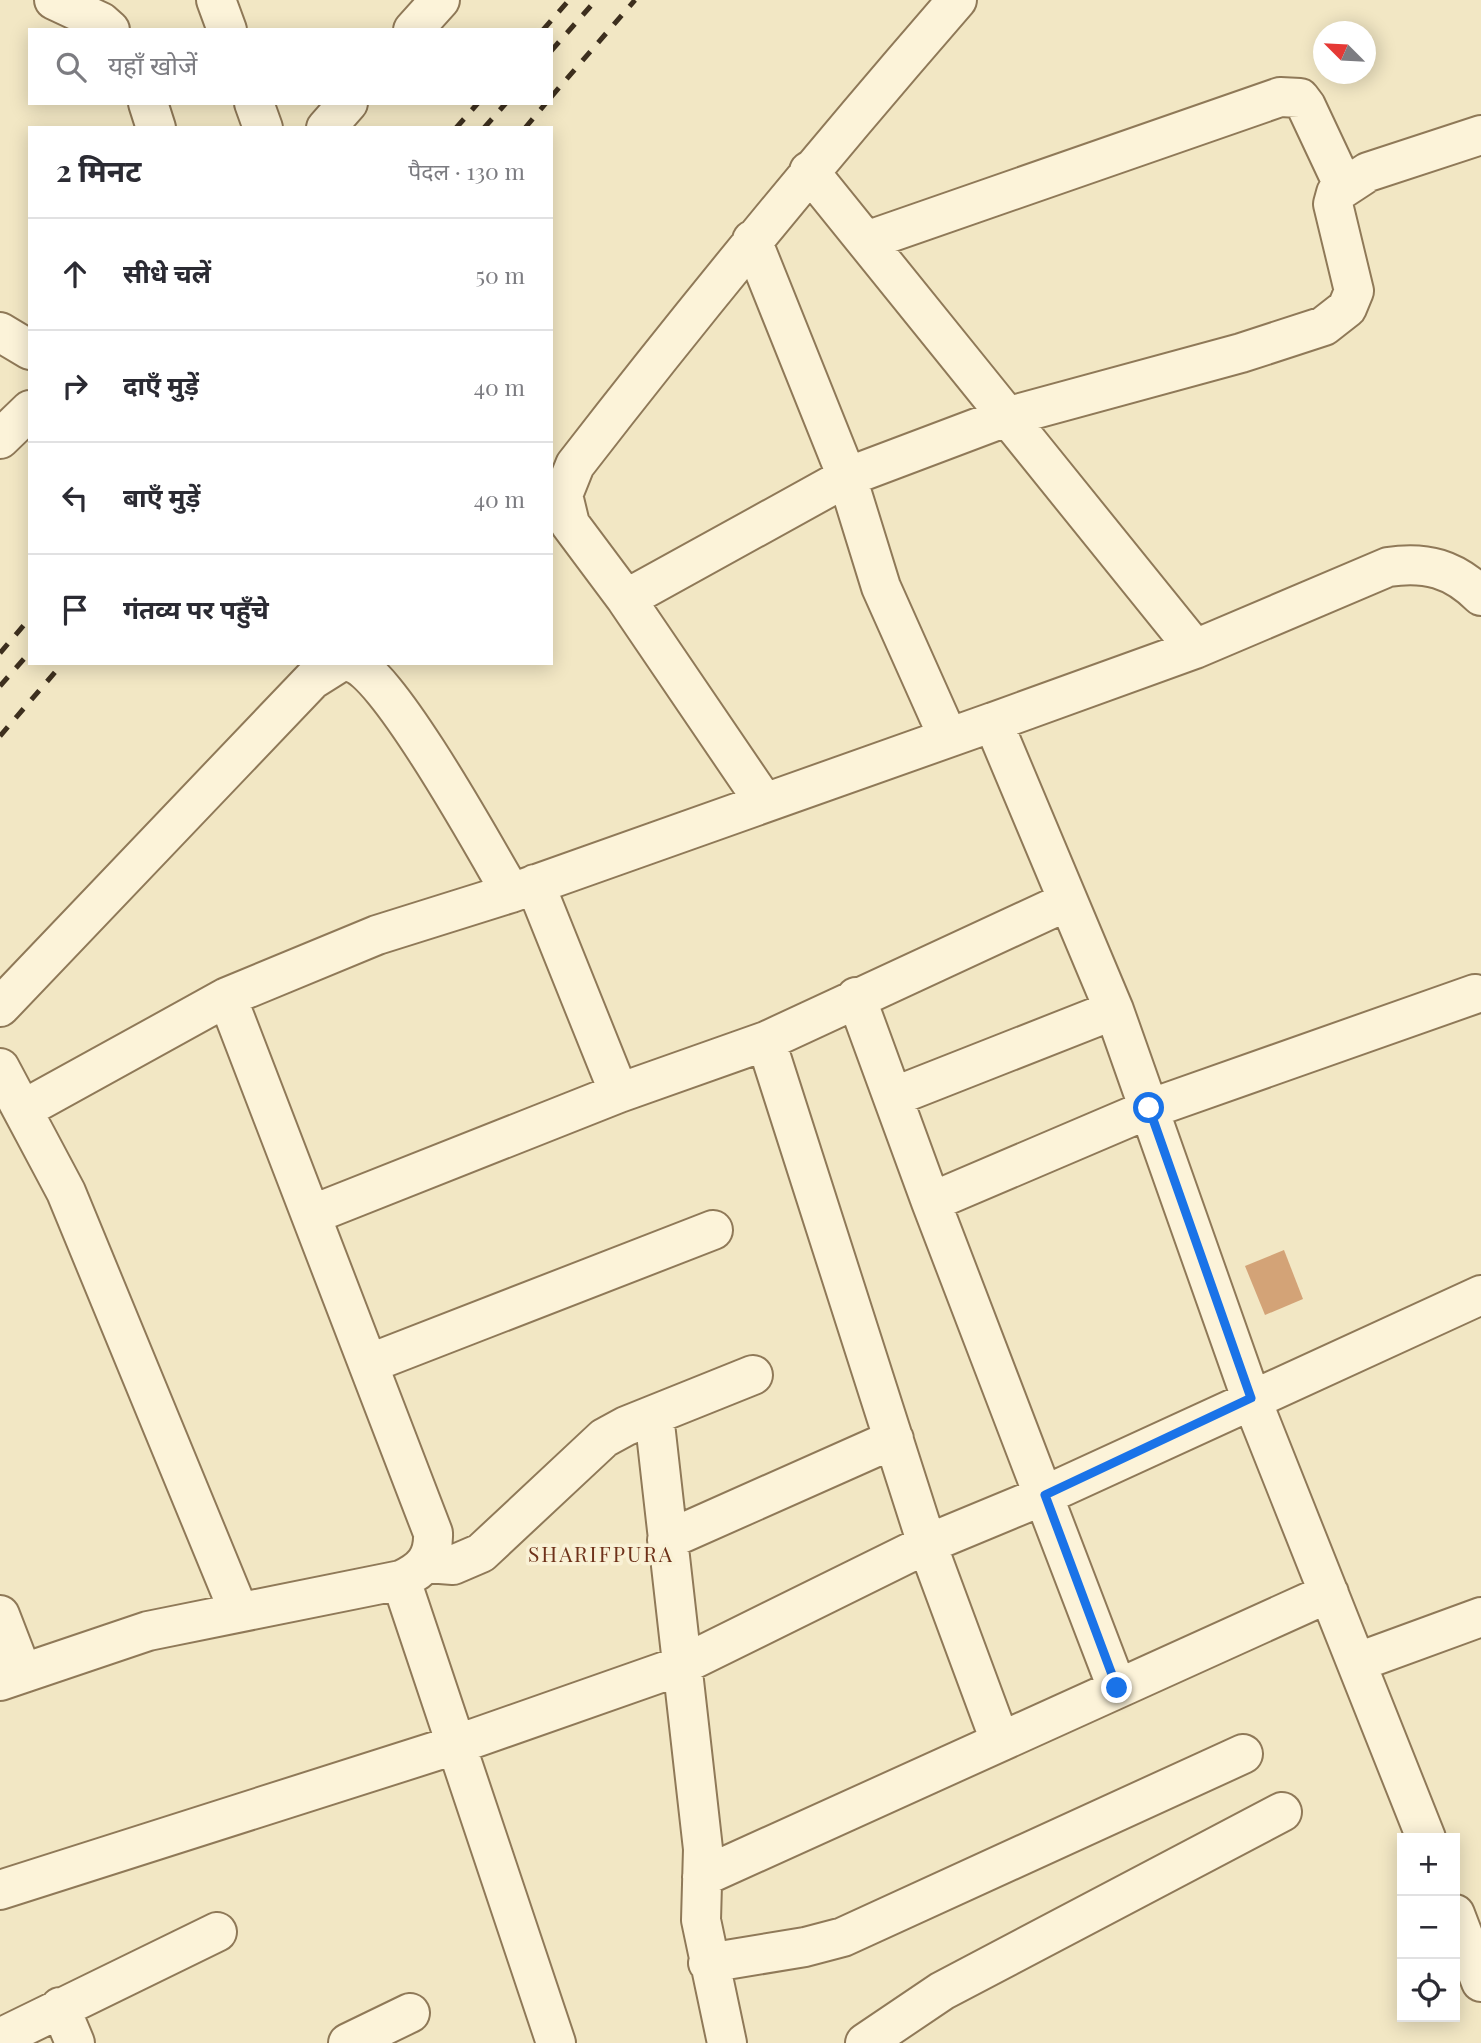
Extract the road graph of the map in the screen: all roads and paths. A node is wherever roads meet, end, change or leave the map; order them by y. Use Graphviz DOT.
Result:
graph roads {
  1 [pos="54,0"];
  2 [pos="216,0"];
  3 [pos="440,0"];
  4 [pos="957,0"];
  5 [pos="108,28"];
  6 [pos="226,28"];
  7 [pos="415,28"];
  8 [pos="149,105"];
  9 [pos="255,105"];
  10 [pos="346,105"];
  11 [pos="155,126"];
  12 [pos="262,126"];
  13 [pos="328,126"];
  14 [pos="1481,135"];
  15 [pos="809,171"];
  16 [pos="1344,187"];
  17 [pos="752,240"];
  18 [pos="866,241"];
  19 [pos="0,332"];
  20 [pos="28,349"];
  21 [pos="28,412"];
  22 [pos="1006,417"];
  23 [pos="0,439"];
  24 [pos="847,477"];
  25 [pos="1481,596"];
  26 [pos="626,599"];
  27 [pos="1195,649"];
  28 [pos="335,665"];
  29 [pos="355,665"];
  30 [pos="993,722"];
  31 [pos="948,737"];
  32 [pos="764,802"];
  33 [pos="523,889"];
  34 [pos="1068,901"];
  35 [pos="227,997"];
  36 [pos="856,997"];
  37 [pos="1479,1000"];
  38 [pos="0,1007"];
  39 [pos="1114,1010"];
  40 [pos="766,1041"];
  41 [pos="0,1068"];
  42 [pos="619,1093"];
  43 [pos="893,1097"];
  44 [pos="1149,1108"];
  45 [pos="23,1109"];
  46 [pos="931,1202"];
  47 [pos="311,1215"];
  48 [pos="713,1230"];
  49 [pos="1481,1295"];
  50 [pos="368,1364"];
  51 [pos="753,1375"];
  52 [pos="1251,1398"];
  53 [pos="653,1415"];
  54 [pos="894,1440"];
  55 [pos="1045,1495"];
  56 [pos="667,1540"];
  57 [pos="927,1544"];
  58 [pos="414,1572"];
  59 [pos="1329,1593"];
  60 [pos="239,1612"];
  61 [pos="0,1615"];
  62 [pos="1481,1617"];
  63 [pos="1358,1662"];
  64 [pos="680,1666"];
  65 [pos="11,1676"];
  66 [pos="1117,1688"];
  67 [pos="1000,1741"];
  68 [pos="454,1745"];
  69 [pos="1243,1754"];
  70 [pos="1282,1812"];
  71 [pos="1424,1833"];
  72 [pos="702,1878"];
  73 [pos="0,1889"];
  74 [pos="1460,1926"];
  75 [pos="217,1932"];
  76 [pos="708,1963"];
  77 [pos="1481,1982"];
  78 [pos="60,2007"];
  79 [pos="410,2013"];
  80 [pos="0,2038"];
  81 [pos="75,2043"];
  82 [pos="348,2043"];
  83 [pos="556,2043"];
  84 [pos="727,2043"];
  85 [pos="865,2043"];
  1 -- 5 [label="street"];
  2 -- 6 [label="street"];
  3 -- 7 [label="street"];
  4 -- 15 [label="street"];
  8 -- 11 [label="street"];
  9 -- 12 [label="street"];
  10 -- 13 [label="street"];
  14 -- 16 [label="street"];
  15 -- 17 [label="street"];
  15 -- 18 [label="street"];
  16 -- 18 [label="street"];
  16 -- 22 [label="street"];
  17 -- 24 [label="street"];
  17 -- 26 [label="street"];
  18 -- 22 [label="street"];
  19 -- 20 [label="street"];
  21 -- 23 [label="street"];
  22 -- 24 [label="street"];
  22 -- 27 [label="street"];
  24 -- 26 [label="street"];
  24 -- 31 [label="street"];
  25 -- 27 [label="street"];
  26 -- 32 [label="street"];
  27 -- 30 [label="street"];
  28 -- 38 [label="street"];
  29 -- 33 [label="street"];
  30 -- 31 [label="street"];
  30 -- 34 [label="street"];
  31 -- 32 [label="street"];
  32 -- 33 [label="street"];
  33 -- 35 [label="street"];
  33 -- 42 [label="street"];
  34 -- 36 [label="street"];
  34 -- 39 [label="street"];
  35 -- 45 [label="street"];
  35 -- 47 [label="street"];
  36 -- 40 [label="street"];
  36 -- 43 [label="street"];
  37 -- 44 [label="street"];
  39 -- 43 [label="street"];
  39 -- 44 [label="street"];
  40 -- 42 [label="street"];
  40 -- 54 [label="street"];
  41 -- 45 [label="street"];
  42 -- 47 [label="street"];
  43 -- 46 [label="street"];
  44 -- 46 [label="street"];
  44 -- 52 [label="street"];
  45 -- 60 [label="street"];
  46 -- 55 [label="street"];
  47 -- 50 [label="street"];
  48 -- 50 [label="street"];
  49 -- 52 [label="street"];
  50 -- 58 [label="street"];
  51 -- 53 [label="street"];
  52 -- 55 [label="street"];
  52 -- 59 [label="street"];
  53 -- 56 [label="street"];
  53 -- 58 [label="street"];
  54 -- 56 [label="street"];
  54 -- 57 [label="street"];
  55 -- 57 [label="street"];
  55 -- 66 [label="street"];
  56 -- 64 [label="street"];
  57 -- 64 [label="street"];
  57 -- 67 [label="street"];
  58 -- 60 [label="street"];
  58 -- 68 [label="street"];
  59 -- 63 [label="street"];
  59 -- 66 [label="street"];
  60 -- 65 [label="street"];
  61 -- 65 [label="street"];
  62 -- 63 [label="street"];
  63 -- 71 [label="street"];
  64 -- 68 [label="street"];
  64 -- 72 [label="street"];
  66 -- 67 [label="street"];
  67 -- 72 [label="street"];
  68 -- 73 [label="street"];
  68 -- 83 [label="street"];
  69 -- 76 [label="street"];
  70 -- 85 [label="street"];
  72 -- 76 [label="street"];
  74 -- 77 [label="street"];
  75 -- 78 [label="street"];
  76 -- 84 [label="street"];
  78 -- 80 [label="street"];
  78 -- 81 [label="street"];
  79 -- 82 [label="street"];
}
